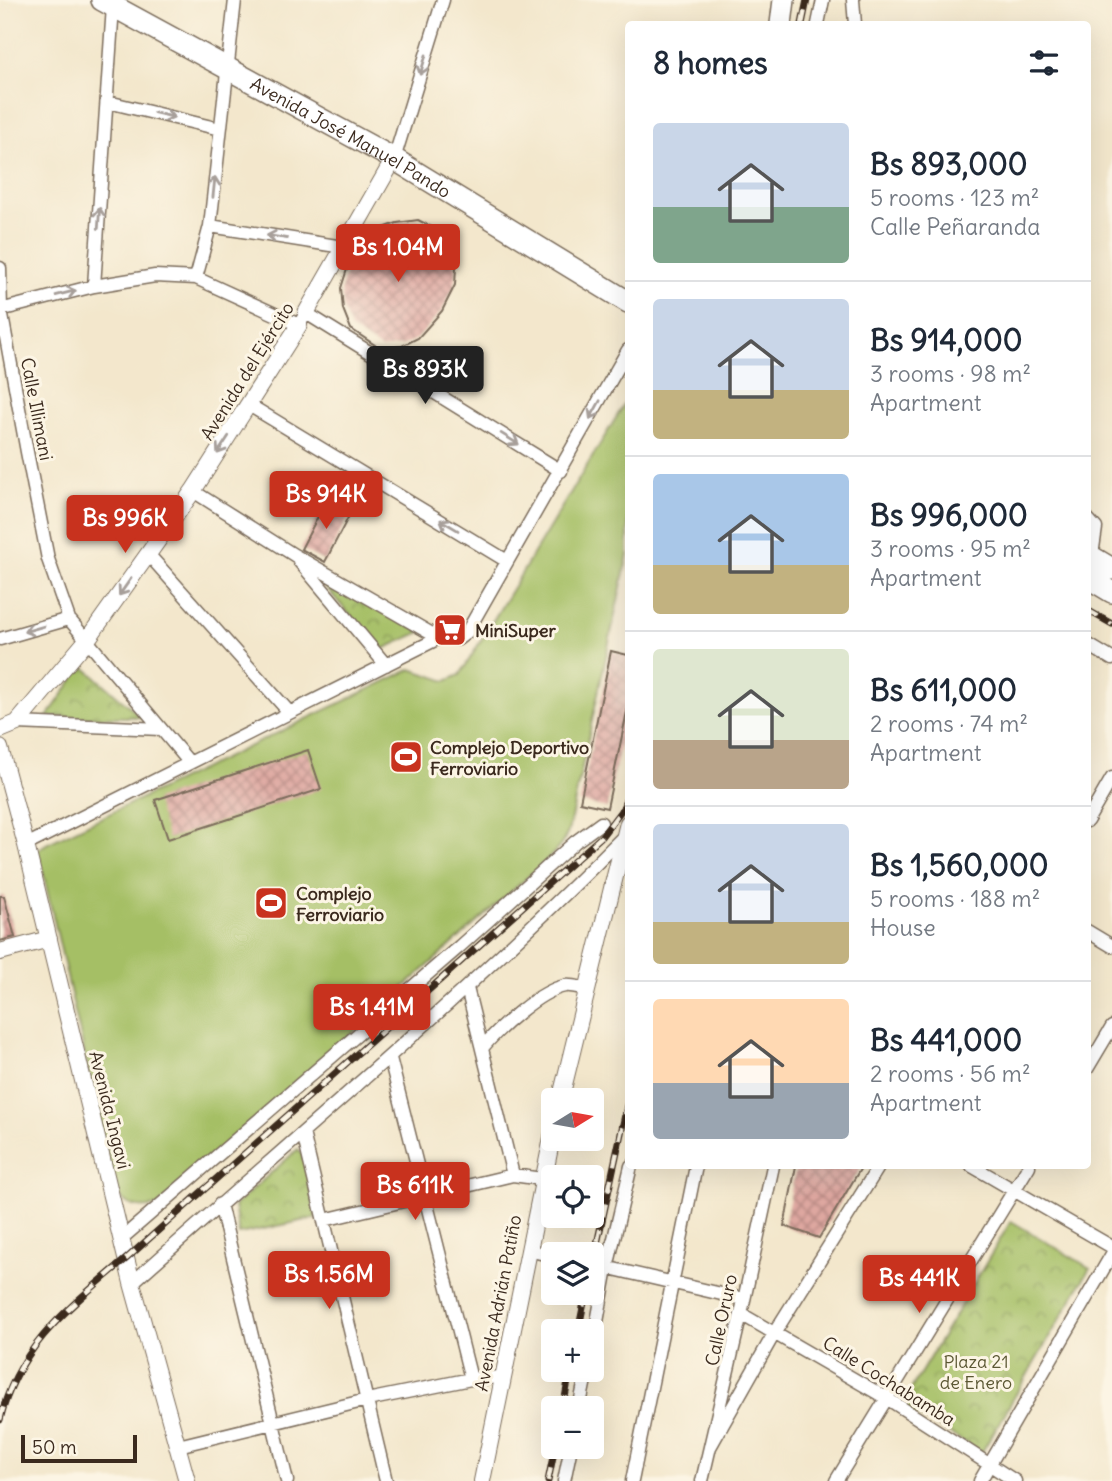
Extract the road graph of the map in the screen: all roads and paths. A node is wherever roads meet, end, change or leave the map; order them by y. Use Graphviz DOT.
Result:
graph roads {
  1 [pos="235,0"];
  2 [pos="443,0"];
  3 [pos="784,0"];
  4 [pos="823,0"];
  5 [pos="853,0"];
  6 [pos="108,3"];
  7 [pos="781,21"];
  8 [pos="819,21"];
  9 [pos="855,21"];
  10 [pos="225,68"];
  11 [pos="108,102"];
  12 [pos="220,129"];
  13 [pos="394,159"];
  14 [pos="210,226"];
  15 [pos="343,247"];
  16 [pos="0,268"];
  17 [pos="196,278"];
  18 [pos="94,286"];
  19 [pos="625,300"];
  20 [pos="0,310"];
  21 [pos="302,319"];
  22 [pos="625,355"];
  23 [pos="249,405"];
  24 [pos="561,471"];
  25 [pos="193,491"];
  26 [pos="1091,522"];
  27 [pos="1091,551"];
  28 [pos="148,554"];
  29 [pos="294,555"];
  30 [pos="507,561"];
  31 [pos="1091,566"];
  32 [pos="1091,568"];
  33 [pos="1112,569"];
  34 [pos="1112,592"];
  35 [pos="69,619"];
  36 [pos="439,638"];
  37 [pos="0,639"];
  38 [pos="88,640"];
  39 [pos="1091,646"];
  40 [pos="1112,659"];
  41 [pos="386,665"];
  42 [pos="289,712"];
  43 [pos="17,723"];
  44 [pos="161,729"];
  45 [pos="0,730"];
  46 [pos="0,748"];
  47 [pos="188,762"];
  48 [pos="1112,778"];
  49 [pos="1091,814"];
  50 [pos="601,823"];
  51 [pos="625,832"];
  52 [pos="625,838"];
  53 [pos="26,845"];
  54 [pos="1091,933"];
  55 [pos="49,939"];
  56 [pos="1112,946"];
  57 [pos="0,952"];
  58 [pos="467,988"];
  59 [pos="587,989"];
  60 [pos="1112,1027"];
  61 [pos="482,1048"];
  62 [pos="390,1058"];
  63 [pos="1091,1062"];
  64 [pos="564,1088"];
  65 [pos="303,1133"];
  66 [pos="630,1169"];
  67 [pos="695,1169"];
  68 [pos="772,1169"];
  69 [pos="877,1169"];
  70 [pos="977,1169"];
  71 [pos="1027,1169"];
  72 [pos="513,1175"];
  73 [pos="541,1179"];
  74 [pos="541,1184"];
  75 [pos="1014,1191"];
  76 [pos="425,1196"];
  77 [pos="220,1204"];
  78 [pos="324,1220"];
  79 [pos="121,1239"];
  80 [pos="1112,1247"];
  81 [pos="528,1250"];
  82 [pos="541,1253"];
  83 [pos="1112,1254"];
  84 [pos="604,1267"];
  85 [pos="607,1268"];
  86 [pos="132,1283"];
  87 [pos="671,1283"];
  88 [pos="743,1299"];
  89 [pos="741,1314"];
  90 [pos="598,1319"];
  91 [pos="775,1332"];
  92 [pos="504,1377"];
  93 [pos="471,1379"];
  94 [pos="888,1399"];
  95 [pos="367,1400"];
  96 [pos="273,1422"];
  97 [pos="178,1446"];
  98 [pos="710,1447"];
  99 [pos="569,1459"];
  100 [pos="990,1465"];
  101 [pos="187,1481"];
  102 [pos="287,1481"];
  103 [pos="386,1481"];
  104 [pos="482,1481"];
  105 [pos="564,1481"];
  106 [pos="632,1481"];
  107 [pos="702,1481"];
  108 [pos="836,1481"];
  109 [pos="980,1481"];
  110 [pos="1015,1481"];
  1 -- 10 [label="street"];
  2 -- 13 [label="street, Avenida del Ejército, one-way"];
  3 -- 7 [label="main road"];
  4 -- 8 [label="street"];
  5 -- 9 [label="street"];
  6 -- 10 [label="main road, Avenida José Manuel Pando"];
  6 -- 11 [label="street"];
  10 -- 12 [label="street"];
  10 -- 13 [label="main road, Avenida José Manuel Pando"];
  11 -- 12 [label="street, one-way"];
  18 -- 11 [label="street, one-way"];
  14 -- 12 [label="street, one-way"];
  13 -- 15 [label="street, Avenida del Ejército"];
  13 -- 19 [label="main road, Avenida José Manuel Pando"];
  15 -- 14 [label="street, one-way"];
  14 -- 17 [label="street"];
  15 -- 21 [label="street, Avenida del Ejército"];
  16 -- 20 [label="street, Calle Illimani"];
  17 -- 18 [label="street"];
  17 -- 21 [label="street"];
  20 -- 18 [label="street, one-way"];
  20 -- 35 [label="street, Calle Illimani"];
  21 -- 23 [label="street, Avenida del Ejército"];
  21 -- 24 [label="street, one-way"];
  22 -- 24 [label="street, one-way"];
  23 -- 25 [label="street, Avenida del Ejército, one-way"];
  30 -- 23 [label="street, one-way"];
  24 -- 30 [label="street"];
  25 -- 28 [label="street, Avenida del Ejército"];
  25 -- 29 [label="street"];
  26 -- 27 [label="street"];
  28 -- 38 [label="street, Avenida del Ejército, one-way"];
  28 -- 42 [label="street"];
  29 -- 36 [label="street"];
  29 -- 41 [label="street"];
  30 -- 36 [label="street"];
  31 -- 33 [label="main road"];
  32 -- 34 [label="main road"];
  35 -- 37 [label="street, one-way"];
  35 -- 38 [label="street, Calle Illimani"];
  36 -- 41 [label="street"];
  38 -- 43 [label="street, Avenida del Ejército"];
  38 -- 44 [label="street, Calle Illimani"];
  39 -- 40 [label="street"];
  41 -- 42 [label="street"];
  42 -- 47 [label="street"];
  43 -- 44 [label="street"];
  43 -- 45 [label="street"];
  44 -- 47 [label="street, Calle Illimani"];
  46 -- 53 [label="street, Avenida Ingavi"];
  47 -- 53 [label="street"];
  48 -- 49 [label="street"];
  50 -- 79 [label="street"];
  51 -- 58 [label="street"];
  52 -- 59 [label="street"];
  53 -- 55 [label="street, Avenida Ingavi"];
  54 -- 56 [label="street"];
  55 -- 57 [label="street"];
  55 -- 79 [label="street, Avenida Ingavi"];
  58 -- 61 [label="street"];
  58 -- 62 [label="street"];
  59 -- 61 [label="street"];
  59 -- 64 [label="street"];
  60 -- 63 [label="street"];
  61 -- 72 [label="street"];
  62 -- 65 [label="street"];
  62 -- 76 [label="street"];
  65 -- 77 [label="street"];
  65 -- 78 [label="street"];
  66 -- 85 [label="street"];
  67 -- 87 [label="street"];
  68 -- 88 [label="street, Calle Oruro"];
  69 -- 91 [label="street"];
  70 -- 75 [label="street"];
  71 -- 75 [label="street"];
  72 -- 73 [label="street"];
  72 -- 76 [label="street"];
  74 -- 81 [label="street, Avenida Adrián Patiño"];
  75 -- 80 [label="street"];
  75 -- 94 [label="street"];
  76 -- 78 [label="street"];
  76 -- 93 [label="street"];
  77 -- 86 [label="street"];
  77 -- 96 [label="street"];
  78 -- 95 [label="street"];
  79 -- 86 [label="street, Avenida Ingavi"];
  81 -- 82 [label="street"];
  81 -- 92 [label="street, Avenida Adrián Patiño"];
  83 -- 100 [label="street"];
  84 -- 85 [label="street"];
  85 -- 87 [label="street"];
  85 -- 90 [label="street"];
  86 -- 97 [label="street, Avenida Ingavi"];
  87 -- 88 [label="street"];
  87 -- 106 [label="street"];
  88 -- 89 [label="street, Calle Oruro"];
  89 -- 91 [label="street, Calle Cochabamba"];
  89 -- 98 [label="street, Calle Oruro"];
  91 -- 94 [label="street, Calle Cochabamba"];
  91 -- 98 [label="street"];
  92 -- 93 [label="street"];
  92 -- 104 [label="street, Avenida Adrián Patiño"];
  93 -- 95 [label="street"];
  94 -- 100 [label="street, Calle Cochabamba"];
  94 -- 108 [label="street"];
  95 -- 96 [label="street"];
  95 -- 103 [label="street"];
  96 -- 97 [label="street"];
  96 -- 102 [label="street"];
  97 -- 101 [label="street, Avenida Ingavi"];
  98 -- 107 [label="street, Calle Oruro"];
  99 -- 105 [label="street"];
  100 -- 109 [label="street"];
  100 -- 110 [label="street, Calle Cochabamba"];
}
